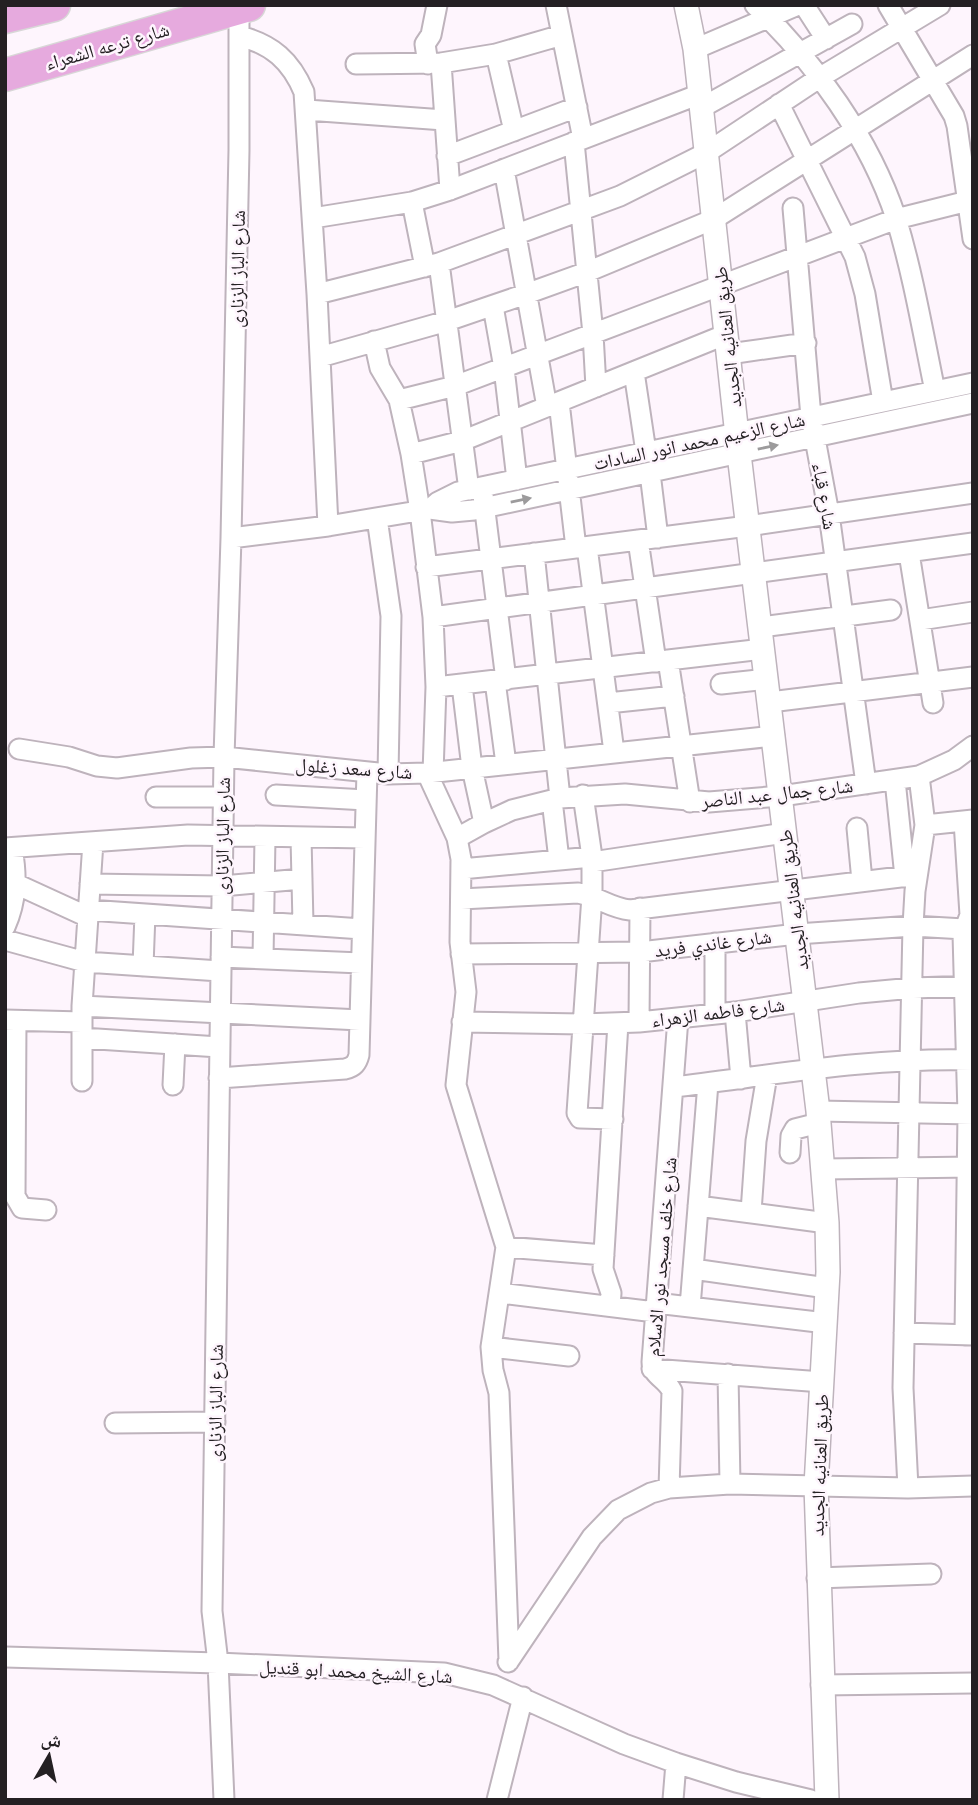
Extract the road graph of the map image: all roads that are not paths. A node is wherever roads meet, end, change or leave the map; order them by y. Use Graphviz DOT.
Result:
graph roads {
  1 [pos="54,5"];
  2 [pos="437,5"];
  3 [pos="556,5"];
  4 [pos="686,5"];
  5 [pos="798,5"];
  6 [pos="804,5"];
  7 [pos="888,5"];
  8 [pos="940,5"];
  9 [pos="762,12"];
  10 [pos="5,17"];
  11 [pos="242,17"];
  12 [pos="852,24"];
  13 [pos="901,29"];
  14 [pos="562,35"];
  15 [pos="826,38"];
  16 [pos="695,49"];
  17 [pos="800,52"];
  18 [pos="496,54"];
  19 [pos="973,55"];
  20 [pos="434,63"];
  21 [pos="356,64"];
  22 [pos="5,75"];
  23 [pos="819,78"];
  24 [pos="932,81"];
  25 [pos="700,101"];
  26 [pos="779,104"];
  27 [pos="577,107"];
  28 [pos="307,110"];
  29 [pos="444,120"];
  30 [pos="856,130"];
  31 [pos="514,131"];
  32 [pos="966,134"];
  33 [pos="578,140"];
  34 [pos="706,153"];
  35 [pos="447,156"];
  36 [pos="808,160"];
  37 [pos="504,169"];
  38 [pos="450,190"];
  39 [pos="969,194"];
  40 [pos="412,201"];
  41 [pos="793,208"];
  42 [pos="582,212"];
  43 [pos="313,218"];
  44 [pos="714,219"];
  45 [pos="896,219"];
  46 [pos="516,236"];
  47 [pos="847,237"];
  48 [pos="973,239"];
  49 [pos="798,256"];
  50 [pos="432,265"];
  51 [pos="587,272"];
  52 [pos="721,285"];
  53 [pos="317,293"];
  54 [pos="526,295"];
  55 [pos="493,306"];
  56 [pos="447,321"];
  57 [pos="593,334"];
  58 [pos="374,341"];
  59 [pos="806,343"];
  60 [pos="728,344"];
  61 [pos="537,355"];
  62 [pos="320,356"];
  63 [pos="504,368"];
  64 [pos="634,372"];
  65 [pos="973,383"];
  66 [pos="455,386"];
  67 [pos="596,387"];
  68 [pos="935,391"];
  69 [pos="399,400"];
  70 [pos="883,401"];
  71 [pos="973,403"];
  72 [pos="553,404"];
  73 [pos="510,422"];
  74 [pos="813,427"];
  75 [pos="462,441"];
  76 [pos="738,443"];
  77 [pos="646,452"];
  78 [pos="411,454"];
  79 [pos="567,469"];
  80 [pos="650,473"];
  81 [pos="517,480"];
  82 [pos="475,488"];
  83 [pos="569,491"];
  84 [pos="973,493"];
  85 [pos="484,507"];
  86 [pos="425,510"];
  87 [pos="829,514"];
  88 [pos="377,518"];
  89 [pos="328,526"];
  90 [pos="748,526"];
  91 [pos="232,538"];
  92 [pos="658,538"];
  93 [pos="638,540"];
  94 [pos="973,543"];
  95 [pos="581,547"];
  96 [pos="534,553"];
  97 [pos="909,553"];
  98 [pos="490,559"];
  99 [pos="836,564"];
  100 [pos="426,567"];
  101 [pos="754,573"];
  102 [pos="645,588"];
  103 [pos="593,595"];
  104 [pos="540,603"];
  105 [pos="497,608"];
  106 [pos="891,610"];
  107 [pos="973,612"];
  108 [pos="433,617"];
  109 [pos="843,617"];
  110 [pos="920,620"];
  111 [pos="762,638"];
  112 [pos="662,661"];
  113 [pos="603,668"];
  114 [pos="547,675"];
  115 [pos="973,677"];
  116 [pos="501,680"];
  117 [pos="930,682"];
  118 [pos="462,684"];
  119 [pos="721,684"];
  120 [pos="436,687"];
  121 [pos="768,691"];
  122 [pos="854,692"];
  123 [pos="674,696"];
  124 [pos="933,703"];
  125 [pos="608,704"];
  126 [pos="774,736"];
  127 [pos="681,745"];
  128 [pos="19,750"];
  129 [pos="972,750"];
  130 [pos="614,752"];
  131 [pos="223,757"];
  132 [pos="556,758"];
  133 [pos="506,764"];
  134 [pos="472,768"];
  135 [pos="367,772"];
  136 [pos="430,773"];
  137 [pos="388,774"];
  138 [pos="919,776"];
  139 [pos="895,780"];
  140 [pos="866,784"];
  141 [pos="276,795"];
  142 [pos="583,795"];
  143 [pos="781,796"];
  144 [pos="156,797"];
  145 [pos="223,797"];
  146 [pos="556,799"];
  147 [pos="366,800"];
  148 [pos="690,802"];
  149 [pos="968,820"];
  150 [pos="484,823"];
  151 [pos="925,825"];
  152 [pos="857,828"];
  153 [pos="785,833"];
  154 [pos="222,836"];
  155 [pos="265,836"];
  156 [pos="301,837"];
  157 [pos="365,838"];
  158 [pos="457,838"];
  159 [pos="93,842"];
  160 [pos="8,848"];
  161 [pos="559,860"];
  162 [pos="592,860"];
  163 [pos="461,869"];
  164 [pos="911,876"];
  165 [pos="302,879"];
  166 [pos="862,881"];
  167 [pos="265,882"];
  168 [pos="16,884"];
  169 [pos="90,884"];
  170 [pos="222,886"];
  171 [pos="791,889"];
  172 [pos="592,896"];
  173 [pos="461,899"];
  174 [pos="640,908"];
  175 [pos="88,914"];
  176 [pos="145,914"];
  177 [pos="221,919"];
  178 [pos="264,922"];
  179 [pos="969,923"];
  180 [pos="303,924"];
  181 [pos="913,926"];
  182 [pos="5,927"];
  183 [pos="362,929"];
  184 [pos="797,934"];
  185 [pos="5,940"];
  186 [pos="715,943"];
  187 [pos="640,952"];
  188 [pos="587,953"];
  189 [pos="461,954"];
  190 [pos="263,959"];
  191 [pos="85,962"];
  192 [pos="361,963"];
  193 [pos="221,964"];
  194 [pos="143,966"];
  195 [pos="969,986"];
  196 [pos="913,988"];
  197 [pos="805,1001"];
  198 [pos="220,1013"];
  199 [pos="725,1013"];
  200 [pos="678,1018"];
  201 [pos="10,1020"];
  202 [pos="360,1020"];
  203 [pos="82,1022"];
  204 [pos="462,1022"];
  205 [pos="639,1022"];
  206 [pos="618,1023"];
  207 [pos="582,1024"];
  208 [pos="175,1044"];
  209 [pos="219,1047"];
  210 [pos="911,1060"];
  211 [pos="970,1060"];
  212 [pos="813,1069"];
  213 [pos="767,1075"];
  214 [pos="219,1078"];
  215 [pos="741,1079"];
  216 [pos="82,1081"];
  217 [pos="708,1083"];
  218 [pos="173,1085"];
  219 [pos="10,1087"];
  220 [pos="674,1087"];
  221 [pos="910,1113"];
  222 [pos="970,1114"];
  223 [pos="818,1117"];
  224 [pos="613,1119"];
  225 [pos="790,1153"];
  226 [pos="970,1167"];
  227 [pos="908,1168"];
  228 [pos="823,1169"];
  229 [pos="698,1206"];
  230 [pos="46,1210"];
  231 [pos="751,1212"];
  232 [pos="827,1223"];
  233 [pos="506,1247"];
  234 [pos="604,1255"];
  235 [pos="969,1258"];
  236 [pos="693,1269"];
  237 [pos="827,1288"];
  238 [pos="499,1293"];
  239 [pos="610,1306"];
  240 [pos="656,1307"];
  241 [pos="690,1307"];
  242 [pos="826,1323"];
  243 [pos="904,1333"];
  244 [pos="969,1335"];
  245 [pos="491,1347"];
  246 [pos="569,1356"];
  247 [pos="652,1369"];
  248 [pos="728,1374"];
  249 [pos="822,1382"];
  250 [pos="215,1422"];
  251 [pos="115,1423"];
  252 [pos="730,1484"];
  253 [pos="816,1486"];
  254 [pos="973,1486"];
  255 [pos="669,1488"];
  256 [pos="908,1488"];
  257 [pos="931,1574"];
  258 [pos="817,1578"];
  259 [pos="5,1657"];
  260 [pos="509,1661"];
  261 [pos="218,1663"];
  262 [pos="973,1683"];
  263 [pos="493,1685"];
  264 [pos="821,1685"];
  265 [pos="523,1697"];
  266 [pos="676,1763"];
  267 [pos="735,1791"];
  268 [pos="224,1800"];
  269 [pos="497,1800"];
  270 [pos="673,1800"];
  271 [pos="811,1800"];
  272 [pos="827,1800"];
  1 -- 10 [label="highway"];
  2 -- 20 [label="street"];
  3 -- 14 [label="street"];
  4 -- 16 [label="street, طريق العنانيه الجديد"];
  5 -- 9 [label="street"];
  6 -- 15 [label="street"];
  7 -- 13 [label="street"];
  8 -- 13 [label="street"];
  9 -- 16 [label="street"];
  9 -- 17 [label="street"];
  11 -- 22 [label="highway, شارع ترعه الشعراء"];
  11 -- 28 [label="street"];
  11 -- 91 [label="street, شارع الباز الزنارى"];
  12 -- 15 [label="street"];
  13 -- 23 [label="street"];
  13 -- 24 [label="street"];
  14 -- 18 [label="street"];
  14 -- 27 [label="street"];
  15 -- 17 [label="street"];
  16 -- 25 [label="street, طريق العنانيه الجديد"];
  17 -- 23 [label="street"];
  17 -- 25 [label="street"];
  18 -- 20 [label="street"];
  18 -- 31 [label="street"];
  19 -- 24 [label="street"];
  20 -- 21 [label="street"];
  20 -- 29 [label="street"];
  23 -- 26 [label="street"];
  23 -- 30 [label="street"];
  24 -- 30 [label="street"];
  24 -- 32 [label="street"];
  25 -- 33 [label="street"];
  25 -- 34 [label="street, طريق العنانيه الجديد"];
  26 -- 34 [label="street"];
  26 -- 36 [label="street"];
  27 -- 31 [label="street"];
  27 -- 33 [label="street"];
  28 -- 29 [label="street"];
  28 -- 43 [label="street"];
  29 -- 35 [label="street"];
  30 -- 36 [label="street"];
  30 -- 45 [label="street"];
  31 -- 35 [label="street"];
  32 -- 39 [label="street"];
  33 -- 37 [label="street"];
  33 -- 42 [label="street"];
  34 -- 42 [label="street"];
  34 -- 44 [label="street, طريق العنانيه الجديد"];
  35 -- 38 [label="street"];
  36 -- 44 [label="street"];
  36 -- 47 [label="street"];
  37 -- 38 [label="street"];
  37 -- 46 [label="street"];
  38 -- 40 [label="street"];
  39 -- 45 [label="street"];
  39 -- 48 [label="street"];
  40 -- 43 [label="street"];
  40 -- 50 [label="street"];
  41 -- 49 [label="street, شارع قباء"];
  42 -- 46 [label="street"];
  42 -- 51 [label="street"];
  43 -- 53 [label="street"];
  44 -- 51 [label="street"];
  44 -- 52 [label="street, طريق العنانيه الجديد"];
  45 -- 47 [label="street"];
  45 -- 68 [label="street"];
  46 -- 50 [label="street"];
  46 -- 54 [label="street"];
  47 -- 49 [label="street"];
  47 -- 70 [label="street"];
  49 -- 52 [label="street"];
  49 -- 59 [label="street, شارع قباء"];
  50 -- 53 [label="street"];
  50 -- 56 [label="street"];
  51 -- 54 [label="street"];
  51 -- 57 [label="street"];
  52 -- 57 [label="street"];
  52 -- 60 [label="street, طريق العنانيه الجديد"];
  53 -- 62 [label="street"];
  54 -- 55 [label="street"];
  54 -- 61 [label="street"];
  55 -- 56 [label="street"];
  55 -- 63 [label="street"];
  56 -- 58 [label="street"];
  56 -- 66 [label="street"];
  57 -- 61 [label="street"];
  57 -- 67 [label="street"];
  58 -- 62 [label="street"];
  58 -- 69 [label="street"];
  59 -- 60 [label="street"];
  59 -- 74 [label="street, شارع قباء"];
  60 -- 64 [label="street"];
  60 -- 76 [label="street, طريق العنانيه الجديد"];
  61 -- 63 [label="street"];
  61 -- 72 [label="street"];
  62 -- 89 [label="street"];
  63 -- 66 [label="street"];
  63 -- 73 [label="street"];
  64 -- 67 [label="street"];
  64 -- 77 [label="street"];
  65 -- 68 [label="street, شارع الزعيم محمد انور السادات"];
  66 -- 69 [label="street"];
  66 -- 75 [label="street"];
  67 -- 72 [label="street"];
  68 -- 70 [label="street, شارع الزعيم محمد انور السادات"];
  69 -- 78 [label="street"];
  70 -- 74 [label="street, شارع الزعيم محمد انور السادات"];
  71 -- 74 [label="street, شارع الزعيم محمد انور السادات"];
  72 -- 73 [label="street"];
  72 -- 79 [label="street"];
  73 -- 75 [label="street"];
  73 -- 81 [label="street"];
  74 -- 76 [label="street, شارع الزعيم محمد انور السادات"];
  74 -- 87 [label="street, شارع قباء"];
  75 -- 78 [label="street"];
  75 -- 82 [label="street"];
  76 -- 77 [label="street, شارع الزعيم محمد انور السادات"];
  76 -- 80 [label="street, شارع الزعيم محمد انور السادات"];
  76 -- 90 [label="street, طريق العنانيه الجديد"];
  77 -- 79 [label="street, شارع الزعيم محمد انور السادات"];
  78 -- 86 [label="street"];
  79 -- 81 [label="street, شارع الزعيم محمد انور السادات"];
  79 -- 83 [label="street"];
  80 -- 83 [label="street, شارع الزعيم محمد انور السادات"];
  80 -- 92 [label="street"];
  81 -- 82 [label="street, شارع الزعيم محمد انور السادات"];
  82 -- 85 [label="street"];
  82 -- 86 [label="street, شارع الزعيم محمد انور السادات"];
  85 -- 83 [label="street, شارع الزعيم محمد انور السادات, one-way"];
  83 -- 95 [label="street"];
  84 -- 87 [label="street"];
  85 -- 86 [label="street, شارع الزعيم محمد انور السادات"];
  85 -- 98 [label="street"];
  86 -- 88 [label="street, شارع الزعيم محمد انور السادات"];
  86 -- 100 [label="street"];
  87 -- 90 [label="street"];
  87 -- 99 [label="street, شارع قباء"];
  88 -- 89 [label="street, شارع الزعيم محمد انور السادات"];
  88 -- 137 [label="street"];
  89 -- 91 [label="street, شارع الزعيم محمد انور السادات"];
  90 -- 92 [label="street"];
  90 -- 101 [label="street, طريق العنانيه الجديد"];
  91 -- 131 [label="street, شارع الباز الزنارى"];
  92 -- 93 [label="street"];
  93 -- 95 [label="street"];
  93 -- 102 [label="street"];
  94 -- 97 [label="street"];
  95 -- 96 [label="street"];
  95 -- 103 [label="street"];
  96 -- 98 [label="street"];
  96 -- 104 [label="street"];
  97 -- 99 [label="street"];
  97 -- 110 [label="street"];
  98 -- 100 [label="street"];
  98 -- 105 [label="street"];
  99 -- 101 [label="street"];
  99 -- 109 [label="street, شارع قباء"];
  100 -- 108 [label="street"];
  101 -- 102 [label="street"];
  101 -- 111 [label="street, طريق العنانيه الجديد"];
  102 -- 103 [label="street"];
  102 -- 112 [label="street"];
  103 -- 104 [label="street"];
  103 -- 113 [label="street"];
  104 -- 105 [label="street"];
  104 -- 114 [label="street"];
  105 -- 108 [label="street"];
  105 -- 116 [label="street"];
  106 -- 109 [label="street"];
  107 -- 110 [label="street"];
  108 -- 120 [label="street"];
  109 -- 111 [label="street"];
  109 -- 122 [label="street, شارع قباء"];
  110 -- 117 [label="street"];
  111 -- 112 [label="street"];
  111 -- 121 [label="street, طريق العنانيه الجديد"];
  112 -- 113 [label="street"];
  112 -- 123 [label="street"];
  113 -- 114 [label="street"];
  113 -- 125 [label="street"];
  114 -- 116 [label="street"];
  114 -- 132 [label="street"];
  115 -- 117 [label="street"];
  116 -- 118 [label="street"];
  116 -- 133 [label="street"];
  117 -- 122 [label="street"];
  117 -- 124 [label="street"];
  118 -- 120 [label="street"];
  118 -- 134 [label="street"];
  119 -- 121 [label="street"];
  120 -- 136 [label="street"];
  121 -- 122 [label="street"];
  121 -- 126 [label="street, طريق العنانيه الجديد"];
  122 -- 140 [label="street, شارع قباء"];
  123 -- 125 [label="street"];
  123 -- 127 [label="street"];
  125 -- 130 [label="street"];
  126 -- 127 [label="street, شارع سعد زغلول"];
  126 -- 143 [label="street, طريق العنانيه الجديد"];
  127 -- 130 [label="street, شارع سعد زغلول"];
  127 -- 148 [label="street"];
  128 -- 131 [label="street, شارع سعد زغلول"];
  129 -- 138 [label="street, شارع جمال عبد الناصر"];
  130 -- 132 [label="street, شارع سعد زغلول"];
  131 -- 135 [label="street, شارع سعد زغلول"];
  131 -- 145 [label="street, شارع الباز الزنارى"];
  132 -- 133 [label="street, شارع سعد زغلول"];
  132 -- 146 [label="street"];
  133 -- 134 [label="street, شارع سعد زغلول"];
  134 -- 136 [label="street, شارع سعد زغلول"];
  134 -- 150 [label="street"];
  135 -- 137 [label="street, شارع سعد زغلول"];
  135 -- 147 [label="street"];
  136 -- 137 [label="street, شارع سعد زغلول"];
  136 -- 158 [label="street"];
  138 -- 139 [label="street, شارع جمال عبد الناصر"];
  138 -- 151 [label="street"];
  139 -- 140 [label="street, شارع جمال عبد الناصر"];
  139 -- 164 [label="street"];
  140 -- 143 [label="street, شارع جمال عبد الناصر"];
  141 -- 147 [label="street"];
  142 -- 146 [label="street, شارع جمال عبد الناصر"];
  142 -- 148 [label="street, شارع جمال عبد الناصر"];
  142 -- 162 [label="street"];
  143 -- 148 [label="street, شارع جمال عبد الناصر"];
  143 -- 153 [label="street, طريق العنانيه الجديد"];
  144 -- 145 [label="street"];
  145 -- 154 [label="street, شارع الباز الزنارى"];
  146 -- 150 [label="street, شارع جمال عبد الناصر"];
  146 -- 161 [label="street"];
  147 -- 157 [label="street"];
  149 -- 151 [label="street"];
  149 -- 179 [label="street"];
  150 -- 158 [label="street, شارع جمال عبد الناصر"];
  151 -- 164 [label="street"];
  152 -- 166 [label="street"];
  153 -- 162 [label="street"];
  153 -- 171 [label="street, طريق العنانيه الجديد"];
  154 -- 155 [label="street"];
  154 -- 159 [label="street"];
  154 -- 170 [label="street, شارع الباز الزنارى"];
  155 -- 156 [label="street"];
  155 -- 167 [label="street"];
  156 -- 157 [label="street"];
  156 -- 165 [label="street"];
  157 -- 183 [label="street"];
  158 -- 163 [label="street"];
  159 -- 160 [label="street"];
  159 -- 169 [label="street"];
  160 -- 168 [label="street"];
  161 -- 162 [label="street"];
  161 -- 163 [label="street"];
  162 -- 172 [label="street"];
  163 -- 173 [label="street"];
  164 -- 166 [label="street"];
  164 -- 181 [label="street"];
  165 -- 167 [label="street"];
  165 -- 180 [label="street"];
  166 -- 171 [label="street"];
  167 -- 170 [label="street"];
  167 -- 178 [label="street"];
  168 -- 175 [label="street"];
  168 -- 182 [label="street"];
  169 -- 170 [label="street"];
  169 -- 175 [label="street"];
  170 -- 177 [label="street, شارع الباز الزنارى"];
  171 -- 174 [label="street"];
  171 -- 184 [label="street, طريق العنانيه الجديد"];
  172 -- 173 [label="street"];
  172 -- 174 [label="street"];
  172 -- 188 [label="street"];
  173 -- 189 [label="street"];
  174 -- 187 [label="street"];
  175 -- 176 [label="street"];
  175 -- 191 [label="street"];
  176 -- 177 [label="street"];
  176 -- 194 [label="street"];
  177 -- 178 [label="street"];
  177 -- 193 [label="street, شارع الباز الزنارى"];
  178 -- 180 [label="street"];
  178 -- 190 [label="street"];
  179 -- 181 [label="street, شارع غاندي فريد"];
  179 -- 195 [label="street"];
  180 -- 183 [label="street"];
  181 -- 184 [label="street, شارع غاندي فريد"];
  181 -- 196 [label="street"];
  183 -- 192 [label="street"];
  184 -- 186 [label="street, شارع غاندي فريد"];
  184 -- 197 [label="street, طريق العنانيه الجديد"];
  185 -- 191 [label="street"];
  186 -- 187 [label="street, شارع غاندي فريد"];
  186 -- 199 [label="street"];
  187 -- 188 [label="street, شارع غاندي فريد"];
  187 -- 205 [label="street"];
  188 -- 189 [label="street, شارع غاندي فريد"];
  188 -- 207 [label="street"];
  189 -- 204 [label="street"];
  190 -- 192 [label="street"];
  190 -- 193 [label="street"];
  191 -- 194 [label="street"];
  191 -- 203 [label="street"];
  192 -- 202 [label="street"];
  193 -- 194 [label="street"];
  193 -- 198 [label="street, شارع الباز الزنارى"];
  195 -- 196 [label="street, شارع فاطمه الزهراء"];
  195 -- 211 [label="street"];
  196 -- 197 [label="street, شارع فاطمه الزهراء"];
  196 -- 210 [label="street"];
  197 -- 199 [label="street, شارع فاطمه الزهراء"];
  197 -- 212 [label="street, طريق العنانيه الجديد"];
  198 -- 202 [label="street"];
  198 -- 203 [label="street"];
  198 -- 209 [label="street, شارع الباز الزنارى"];
  199 -- 200 [label="street, شارع فاطمه الزهراء"];
  199 -- 215 [label="street"];
  200 -- 205 [label="street, شارع فاطمه الزهراء"];
  200 -- 220 [label="street, شارع خلف مسجد نور الاسلام"];
  201 -- 203 [label="street"];
  201 -- 219 [label="street"];
  202 -- 214 [label="street"];
  203 -- 208 [label="street"];
  203 -- 216 [label="street"];
  204 -- 207 [label="street, شارع فاطمه الزهراء"];
  204 -- 233 [label="street"];
  205 -- 206 [label="street, شارع فاطمه الزهراء"];
  206 -- 207 [label="street, شارع فاطمه الزهراء"];
  206 -- 224 [label="street"];
  207 -- 224 [label="street"];
  208 -- 209 [label="street"];
  208 -- 218 [label="street"];
  209 -- 214 [label="street, شارع الباز الزنارى"];
  210 -- 211 [label="street"];
  210 -- 212 [label="street"];
  210 -- 221 [label="street"];
  211 -- 222 [label="street"];
  212 -- 213 [label="street"];
  212 -- 223 [label="street, طريق العنانيه الجديد"];
  213 -- 215 [label="street"];
  213 -- 231 [label="street"];
  214 -- 250 [label="street, شارع الباز الزنارى"];
  215 -- 217 [label="street"];
  217 -- 220 [label="street"];
  217 -- 229 [label="street"];
  219 -- 230 [label="street"];
  220 -- 240 [label="street, شارع خلف مسجد نور الاسلام"];
  221 -- 222 [label="street"];
  221 -- 223 [label="street"];
  221 -- 227 [label="street"];
  222 -- 226 [label="street"];
  223 -- 225 [label="street"];
  223 -- 228 [label="street, طريق العنانيه الجديد"];
  224 -- 234 [label="street"];
  226 -- 227 [label="street"];
  226 -- 235 [label="street"];
  227 -- 228 [label="street"];
  227 -- 243 [label="street"];
  228 -- 232 [label="street, طريق العنانيه الجديد"];
  229 -- 231 [label="street"];
  229 -- 236 [label="street"];
  231 -- 232 [label="street"];
  232 -- 237 [label="street, طريق العنانيه الجديد"];
  233 -- 234 [label="street"];
  233 -- 238 [label="street"];
  234 -- 239 [label="street"];
  235 -- 244 [label="street"];
  236 -- 237 [label="street"];
  236 -- 241 [label="street"];
  237 -- 242 [label="street, طريق العنانيه الجديد"];
  238 -- 239 [label="street"];
  238 -- 245 [label="street"];
  239 -- 240 [label="street"];
  240 -- 241 [label="street"];
  240 -- 247 [label="street, شارع خلف مسجد نور الاسلام"];
  241 -- 242 [label="street"];
  242 -- 249 [label="street, طريق العنانيه الجديد"];
  243 -- 244 [label="street"];
  243 -- 256 [label="street"];
  245 -- 246 [label="street"];
  245 -- 260 [label="street"];
  247 -- 248 [label="street"];
  247 -- 255 [label="street, شارع خلف مسجد نور الاسلام"];
  248 -- 249 [label="street"];
  248 -- 252 [label="street"];
  249 -- 253 [label="street, طريق العنانيه الجديد"];
  250 -- 251 [label="street"];
  250 -- 261 [label="street, شارع الباز الزنارى"];
  252 -- 253 [label="street"];
  252 -- 255 [label="street"];
  253 -- 256 [label="street"];
  253 -- 258 [label="street, طريق العنانيه الجديد"];
  254 -- 256 [label="street"];
  255 -- 260 [label="street"];
  257 -- 258 [label="street"];
  258 -- 264 [label="street, طريق العنانيه الجديد"];
  259 -- 261 [label="street, شارع الشيخ محمد ابو قنديل"];
  260 -- 263 [label="street"];
  261 -- 263 [label="street, شارع الشيخ محمد ابو قنديل"];
  261 -- 268 [label="street, شارع الباز الزنارى"];
  262 -- 264 [label="street"];
  263 -- 265 [label="street, شارع الشيخ محمد ابو قنديل"];
  264 -- 272 [label="street, طريق العنانيه الجديد"];
  265 -- 266 [label="street, شارع الشيخ محمد ابو قنديل"];
  265 -- 269 [label="street"];
  266 -- 267 [label="street, شارع الشيخ محمد ابو قنديل"];
  266 -- 270 [label="street"];
  267 -- 271 [label="street, شارع الشيخ محمد ابو قنديل"];
}
